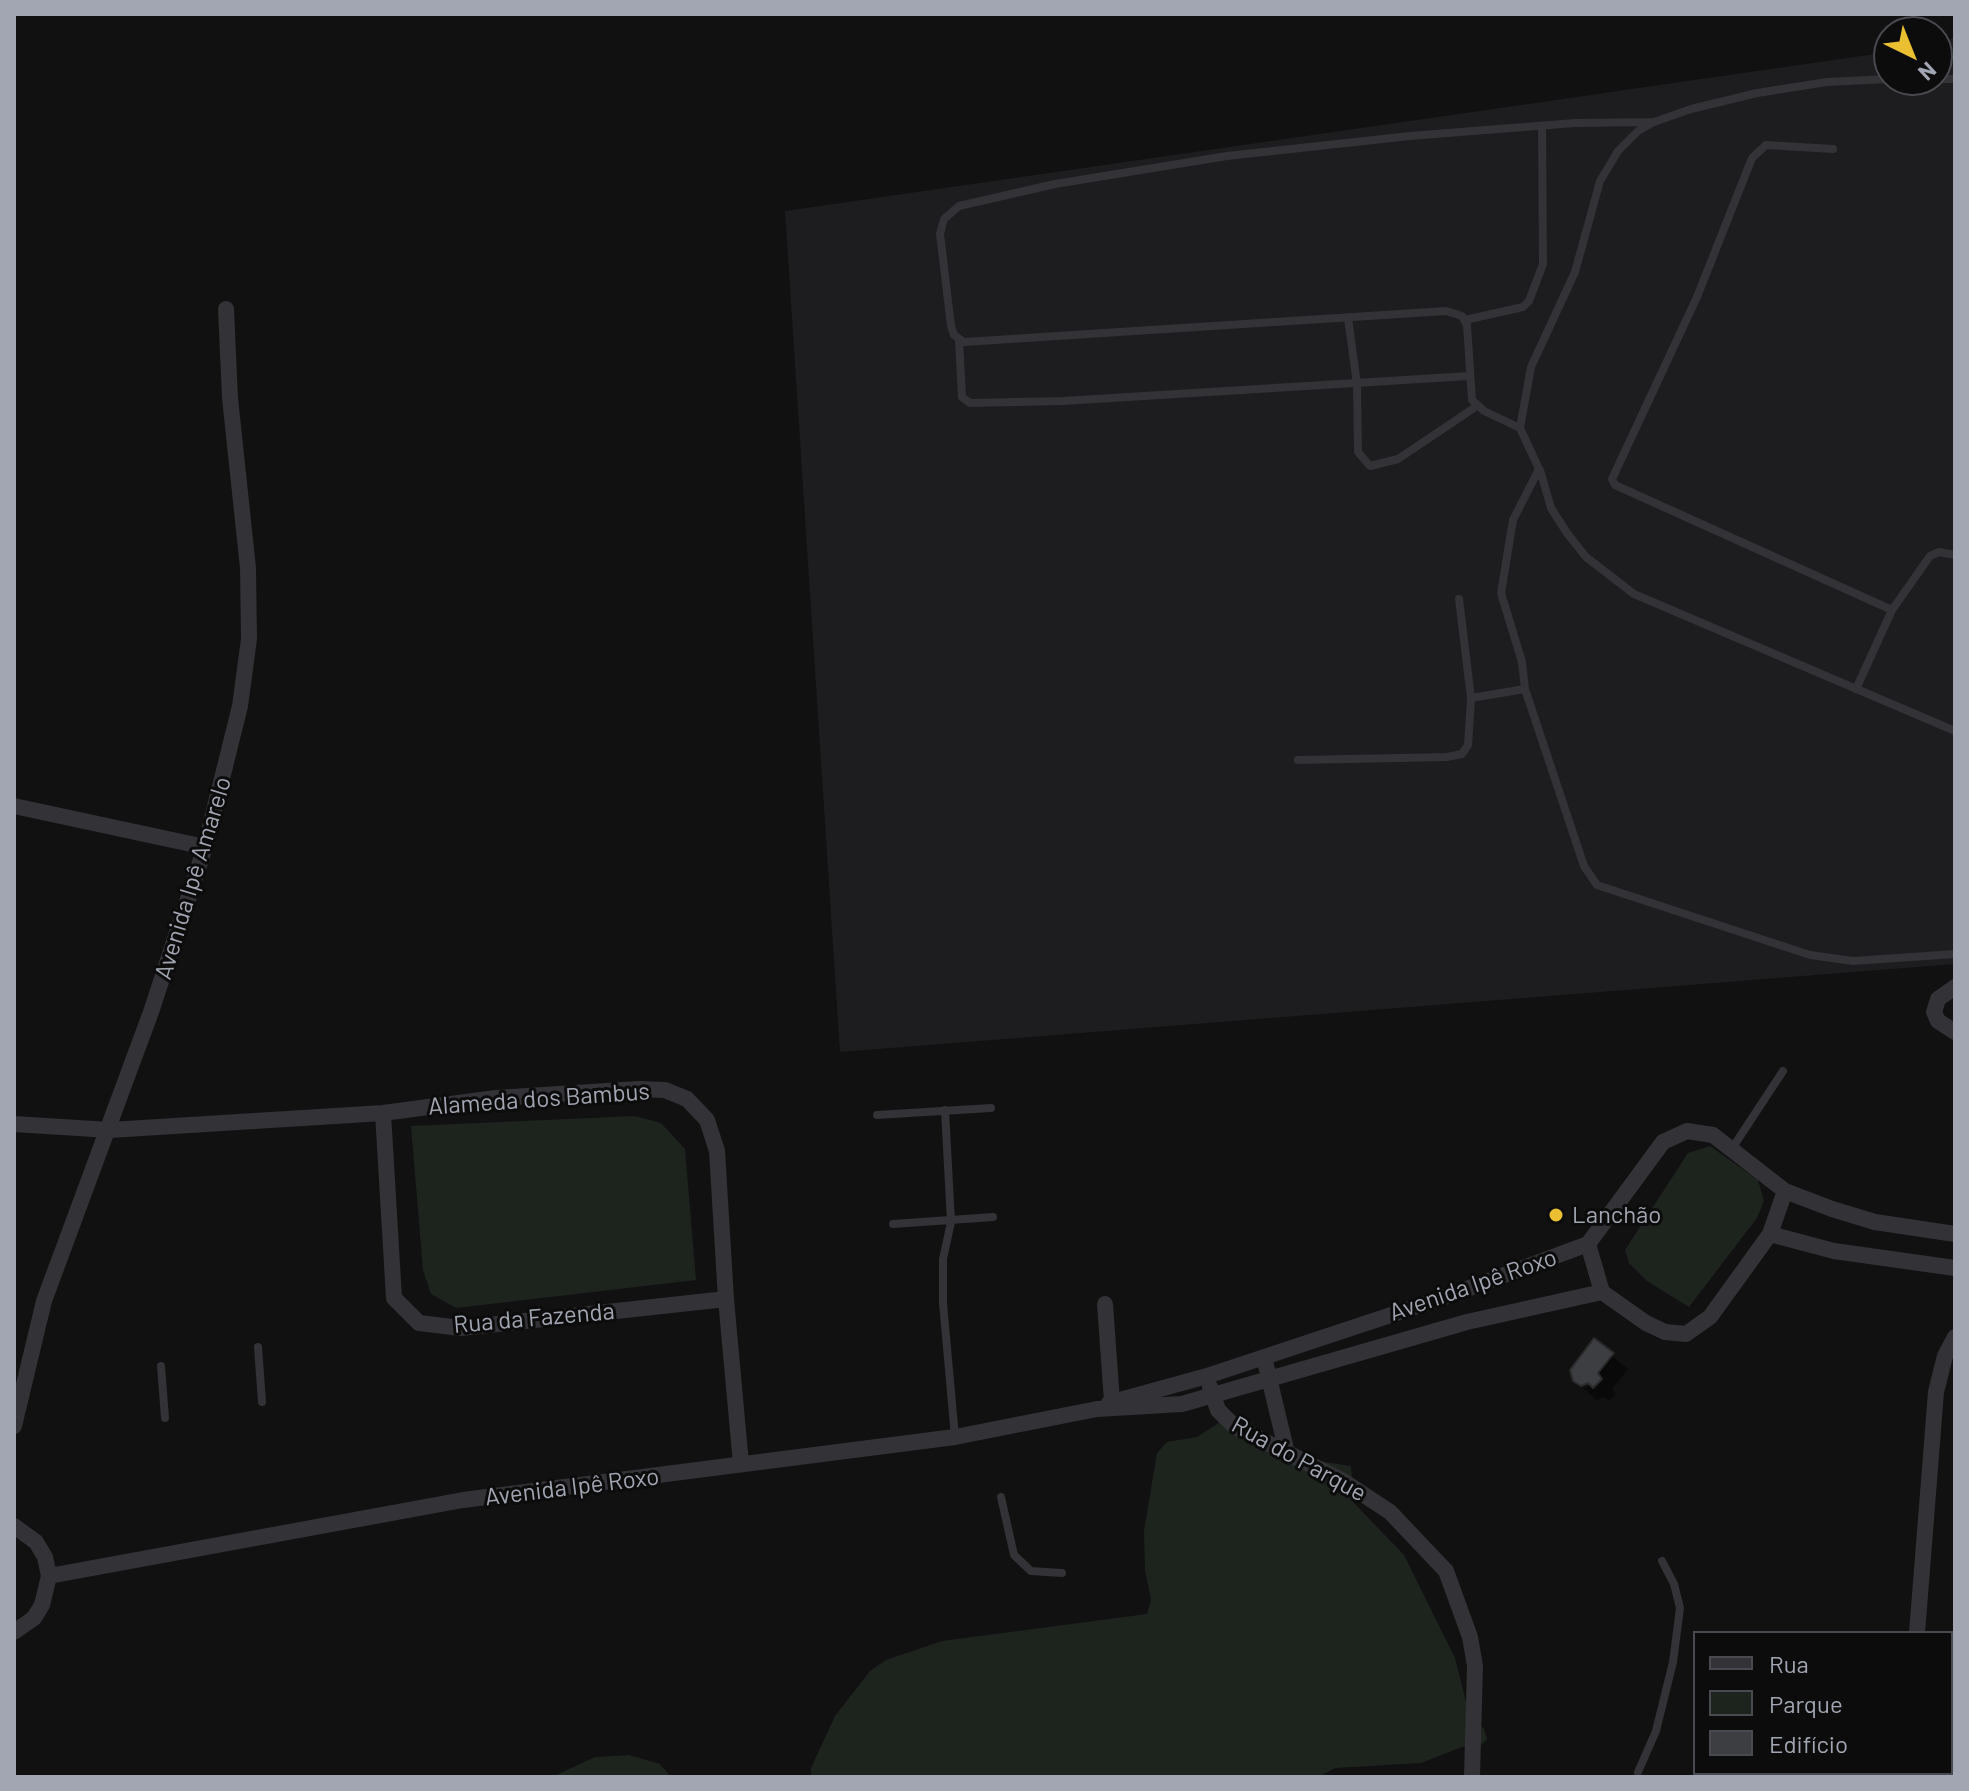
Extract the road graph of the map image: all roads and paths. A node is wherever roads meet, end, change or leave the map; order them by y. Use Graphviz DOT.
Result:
graph roads {
  1 [pos="1873,80"];
  2 [pos="1654,122"];
  3 [pos="1542,126"];
  4 [pos="1833,149"];
  5 [pos="226,309"];
  6 [pos="1348,318"];
  7 [pos="1465,320"];
  8 [pos="959,340"];
  9 [pos="1469,376"];
  10 [pos="1357,384"];
  11 [pos="1477,406"];
  12 [pos="1520,428"];
  13 [pos="1539,469"];
  14 [pos="1955,555"];
  15 [pos="1459,599"];
  16 [pos="1892,610"];
  17 [pos="1525,689"];
  18 [pos="1856,689"];
  19 [pos="1471,698"];
  20 [pos="1955,731"];
  21 [pos="1298,760"];
  22 [pos="14,806"];
  23 [pos="205,847"];
  24 [pos="1955,954"];
  25 [pos="1955,987"];
  26 [pos="1955,1032"];
  27 [pos="1783,1071"];
  28 [pos="991,1108"];
  29 [pos="945,1110"];
  30 [pos="383,1113"];
  31 [pos="877,1115"];
  32 [pos="14,1124"];
  33 [pos="110,1130"];
  34 [pos="1733,1147"];
  35 [pos="1785,1191"];
  36 [pos="993,1217"];
  37 [pos="951,1219"];
  38 [pos="893,1224"];
  39 [pos="1770,1234"];
  40 [pos="1955,1234"];
  41 [pos="1588,1244"];
  42 [pos="1955,1268"];
  43 [pos="1602,1292"];
  44 [pos="726,1299"];
  45 [pos="1105,1304"];
  46 [pos="1955,1337"];
  47 [pos="258,1347"];
  48 [pos="1264,1357"];
  49 [pos="161,1366"];
  50 [pos="1207,1376"];
  51 [pos="1270,1379"];
  52 [pos="1213,1396"];
  53 [pos="262,1402"];
  54 [pos="1104,1406"];
  55 [pos="165,1418"];
  56 [pos="14,1426"];
  57 [pos="955,1437"];
  58 [pos="1287,1453"];
  59 [pos="741,1464"];
  60 [pos="1001,1497"];
  61 [pos="14,1526"];
  62 [pos="1662,1561"];
  63 [pos="1062,1573"];
  64 [pos="49,1576"];
  65 [pos="1917,1631"];
  66 [pos="14,1632"];
  67 [pos="1638,1772"];
  68 [pos="1472,1777"];
  1 -- 2 [label="lane"];
  2 -- 3 [label="lane"];
  2 -- 12 [label="lane"];
  3 -- 7 [label="lane"];
  3 -- 8 [label="lane"];
  4 -- 16 [label="lane"];
  5 -- 23 [label="street, Avenida Ipê Amarelo"];
  6 -- 7 [label="lane"];
  6 -- 8 [label="lane"];
  6 -- 10 [label="lane"];
  7 -- 9 [label="lane"];
  8 -- 10 [label="lane"];
  9 -- 10 [label="lane"];
  9 -- 11 [label="lane"];
  10 -- 11 [label="lane"];
  11 -- 12 [label="lane"];
  12 -- 13 [label="lane"];
  13 -- 17 [label="lane"];
  13 -- 18 [label="lane"];
  14 -- 16 [label="lane"];
  15 -- 19 [label="lane"];
  16 -- 18 [label="lane"];
  17 -- 19 [label="lane"];
  17 -- 24 [label="lane"];
  18 -- 20 [label="lane"];
  19 -- 21 [label="lane"];
  22 -- 23 [label="street"];
  23 -- 33 [label="street, Avenida Ipê Amarelo"];
  25 -- 26 [label="street"];
  27 -- 34 [label="lane"];
  28 -- 29 [label="lane"];
  29 -- 31 [label="lane"];
  29 -- 37 [label="lane"];
  30 -- 33 [label="street, Alameda dos Bambus"];
  30 -- 44 [label="street, Alameda dos Bambus"];
  30 -- 44 [label="street, Rua da Fazenda"];
  32 -- 33 [label="street, Alameda dos Bambus"];
  33 -- 56 [label="street, Avenida Ipê Amarelo"];
  34 -- 35 [label="street, Avenida Ipê Roxo"];
  34 -- 41 [label="street, Avenida Ipê Roxo"];
  35 -- 39 [label="street"];
  35 -- 40 [label="street, Avenida Ipê Roxo"];
  36 -- 37 [label="lane"];
  37 -- 38 [label="lane"];
  37 -- 57 [label="lane"];
  39 -- 42 [label="street"];
  39 -- 43 [label="street"];
  41 -- 43 [label="street"];
  41 -- 48 [label="street, Avenida Ipê Roxo"];
  43 -- 51 [label="street, Avenida Ipê Roxo"];
  44 -- 59 [label="street, Alameda dos Bambus"];
  45 -- 54 [label="street"];
  46 -- 65 [label="street"];
  47 -- 53 [label="lane"];
  48 -- 50 [label="street, Avenida Ipê Roxo"];
  48 -- 51 [label="street"];
  49 -- 55 [label="lane"];
  50 -- 52 [label="street"];
  50 -- 54 [label="street, Avenida Ipê Roxo"];
  51 -- 52 [label="street, Avenida Ipê Roxo"];
  51 -- 58 [label="street"];
  52 -- 54 [label="street, Avenida Ipê Roxo"];
  52 -- 58 [label="street, Rua do Parque"];
  54 -- 57 [label="street, Avenida Ipê Roxo"];
  57 -- 59 [label="street, Avenida Ipê Roxo"];
  58 -- 68 [label="street, Rua do Parque"];
  59 -- 64 [label="street, Avenida Ipê Roxo"];
  60 -- 63 [label="lane"];
  61 -- 64 [label="street"];
  62 -- 67 [label="lane"];
  64 -- 66 [label="street"];
}
